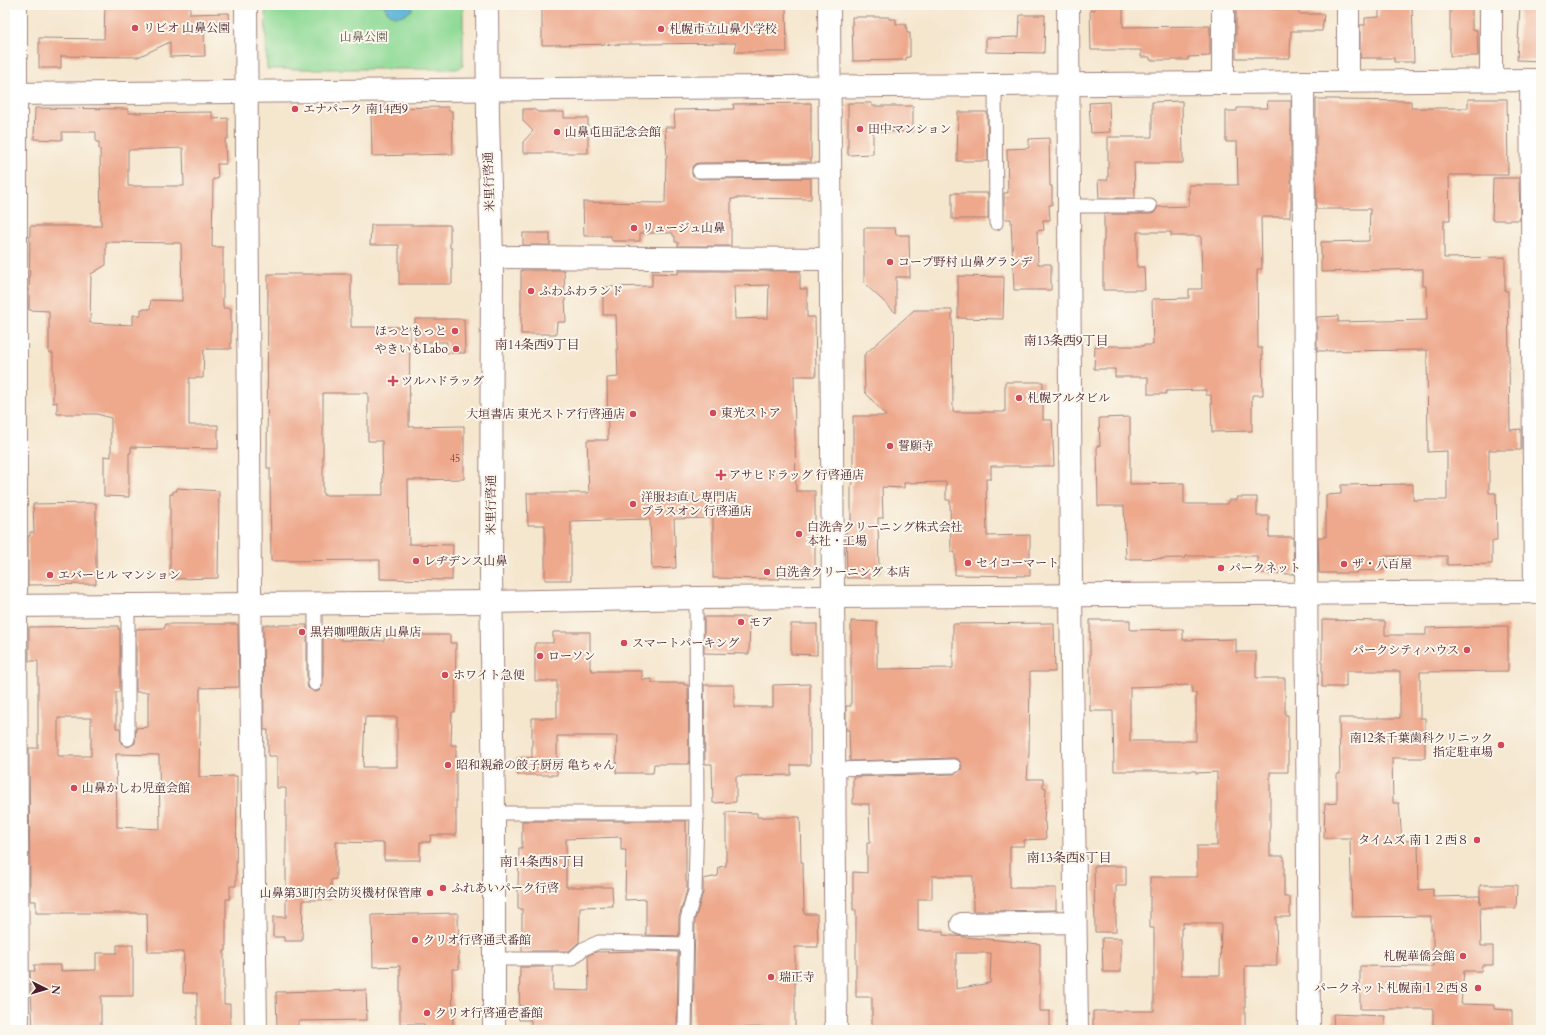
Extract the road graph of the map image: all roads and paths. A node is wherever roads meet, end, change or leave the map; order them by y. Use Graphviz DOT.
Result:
graph roads {
  1 [pos="16,5"];
  2 [pos="246,5"];
  3 [pos="487,5"];
  4 [pos="829,5"];
  5 [pos="1068,5"];
  6 [pos="1223,5"];
  7 [pos="1348,5"];
  8 [pos="1491,5"];
  9 [pos="1491,80"];
  10 [pos="1536,80"];
  11 [pos="1303,82"];
  12 [pos="1348,82"];
  13 [pos="1223,83"];
  14 [pos="1069,84"];
  15 [pos="995,85"];
  16 [pos="830,86"];
  17 [pos="488,89"];
  18 [pos="247,92"];
  19 [pos="11,94"];
  20 [pos="830,170"];
  21 [pos="699,171"];
  22 [pos="1069,206"];
  23 [pos="1150,206"];
  24 [pos="996,223"];
  25 [pos="492,257"];
  26 [pos="831,259"];
  27 [pos="11,490"];
  28 [pos="1538,593"];
  29 [pos="1305,595"];
  30 [pos="1071,596"];
  31 [pos="696,598"];
  32 [pos="832,598"];
  33 [pos="492,602"];
  34 [pos="250,604"];
  35 [pos="315,604"];
  36 [pos="128,605"];
  37 [pos="11,606"];
  38 [pos="315,684"];
  39 [pos="128,740"];
  40 [pos="954,766"];
  41 [pos="834,769"];
  42 [pos="494,813"];
  43 [pos="697,813"];
  44 [pos="1076,922"];
  45 [pos="962,924"];
  46 [pos="686,944"];
  47 [pos="494,959"];
  48 [pos="18,1030"];
  49 [pos="256,1030"];
  50 [pos="494,1030"];
  51 [pos="685,1030"];
  52 [pos="836,1030"];
  53 [pos="1077,1030"];
  54 [pos="1309,1030"];
  1 -- 19 [label="street"];
  2 -- 18 [label="street"];
  3 -- 17 [label="street, 米里行啓通"];
  4 -- 16 [label="street"];
  5 -- 14 [label="street"];
  6 -- 13 [label="street"];
  7 -- 12 [label="street"];
  8 -- 9 [label="street"];
  9 -- 10 [label="street"];
  9 -- 12 [label="street"];
  10 -- 28 [label="street"];
  11 -- 12 [label="street"];
  11 -- 13 [label="street"];
  11 -- 29 [label="street"];
  13 -- 14 [label="street"];
  14 -- 15 [label="street"];
  14 -- 22 [label="street"];
  15 -- 16 [label="street"];
  15 -- 24 [label="lane"];
  16 -- 17 [label="street"];
  16 -- 20 [label="street"];
  17 -- 18 [label="street"];
  17 -- 25 [label="street, 米里行啓通"];
  18 -- 19 [label="street"];
  18 -- 34 [label="street"];
  19 -- 27 [label="street"];
  20 -- 21 [label="lane"];
  20 -- 26 [label="street"];
  22 -- 23 [label="lane"];
  22 -- 30 [label="street"];
  25 -- 26 [label="street"];
  25 -- 33 [label="street, 米里行啓通"];
  26 -- 32 [label="street"];
  27 -- 37 [label="street"];
  28 -- 29 [label="street"];
  29 -- 30 [label="street"];
  29 -- 54 [label="street"];
  30 -- 32 [label="street"];
  30 -- 44 [label="street"];
  31 -- 32 [label="street"];
  31 -- 33 [label="street"];
  31 -- 43 [label="lane"];
  32 -- 41 [label="street"];
  33 -- 35 [label="street"];
  33 -- 42 [label="street, 米里行啓通"];
  34 -- 35 [label="street"];
  34 -- 36 [label="street"];
  34 -- 49 [label="street"];
  35 -- 38 [label="lane"];
  36 -- 37 [label="street"];
  36 -- 39 [label="lane"];
  37 -- 48 [label="street"];
  40 -- 41 [label="lane"];
  41 -- 52 [label="street"];
  42 -- 43 [label="lane"];
  42 -- 47 [label="street, 米里行啓通"];
  43 -- 46 [label="lane"];
  44 -- 45 [label="street"];
  44 -- 53 [label="street"];
  46 -- 47 [label="lane"];
  46 -- 51 [label="lane"];
  47 -- 50 [label="street, 米里行啓通"];
}
